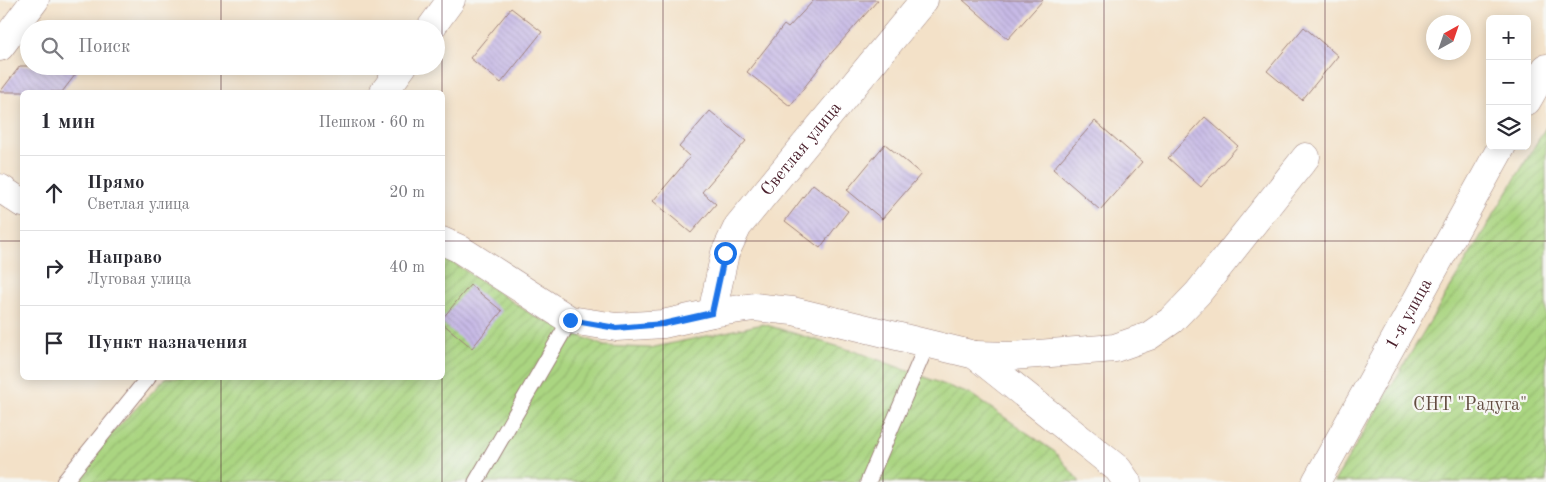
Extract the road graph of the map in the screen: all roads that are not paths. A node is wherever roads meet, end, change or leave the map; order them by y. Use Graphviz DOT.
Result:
graph roads {
  1 [pos="35,0"];
  2 [pos="451,0"];
  3 [pos="924,0"];
  4 [pos="20,20"];
  5 [pos="20,20"];
  6 [pos="437,20"];
  7 [pos="0,47"];
  8 [pos="1546,68"];
  9 [pos="396,75"];
  10 [pos="385,90"];
  11 [pos="1531,95"];
  12 [pos="1500,150"];
  13 [pos="1306,157"];
  14 [pos="0,188"];
  15 [pos="20,202"];
  16 [pos="445,242"];
  17 [pos="712,313"];
  18 [pos="570,320"];
  19 [pos="928,342"];
  20 [pos="975,355"];
  21 [pos="146,380"];
  22 [pos="64,482"];
  23 [pos="476,482"];
  24 [pos="868,482"];
  25 [pos="1127,482"];
  26 [pos="1316,482"];
  1 -- 4 [label="street"];
  2 -- 6 [label="street"];
  3 -- 17 [label="street, Светлая улица"];
  5 -- 7 [label="street"];
  8 -- 11 [label="street"];
  9 -- 10 [label="street"];
  12 -- 26 [label="street, 1-я улица"];
  13 -- 20 [label="street"];
  14 -- 15 [label="street"];
  16 -- 18 [label="street"];
  17 -- 18 [label="street"];
  17 -- 19 [label="street"];
  18 -- 23 [label="lane"];
  19 -- 20 [label="street"];
  19 -- 24 [label="lane"];
  20 -- 25 [label="street"];
  21 -- 22 [label="lane"];
}
